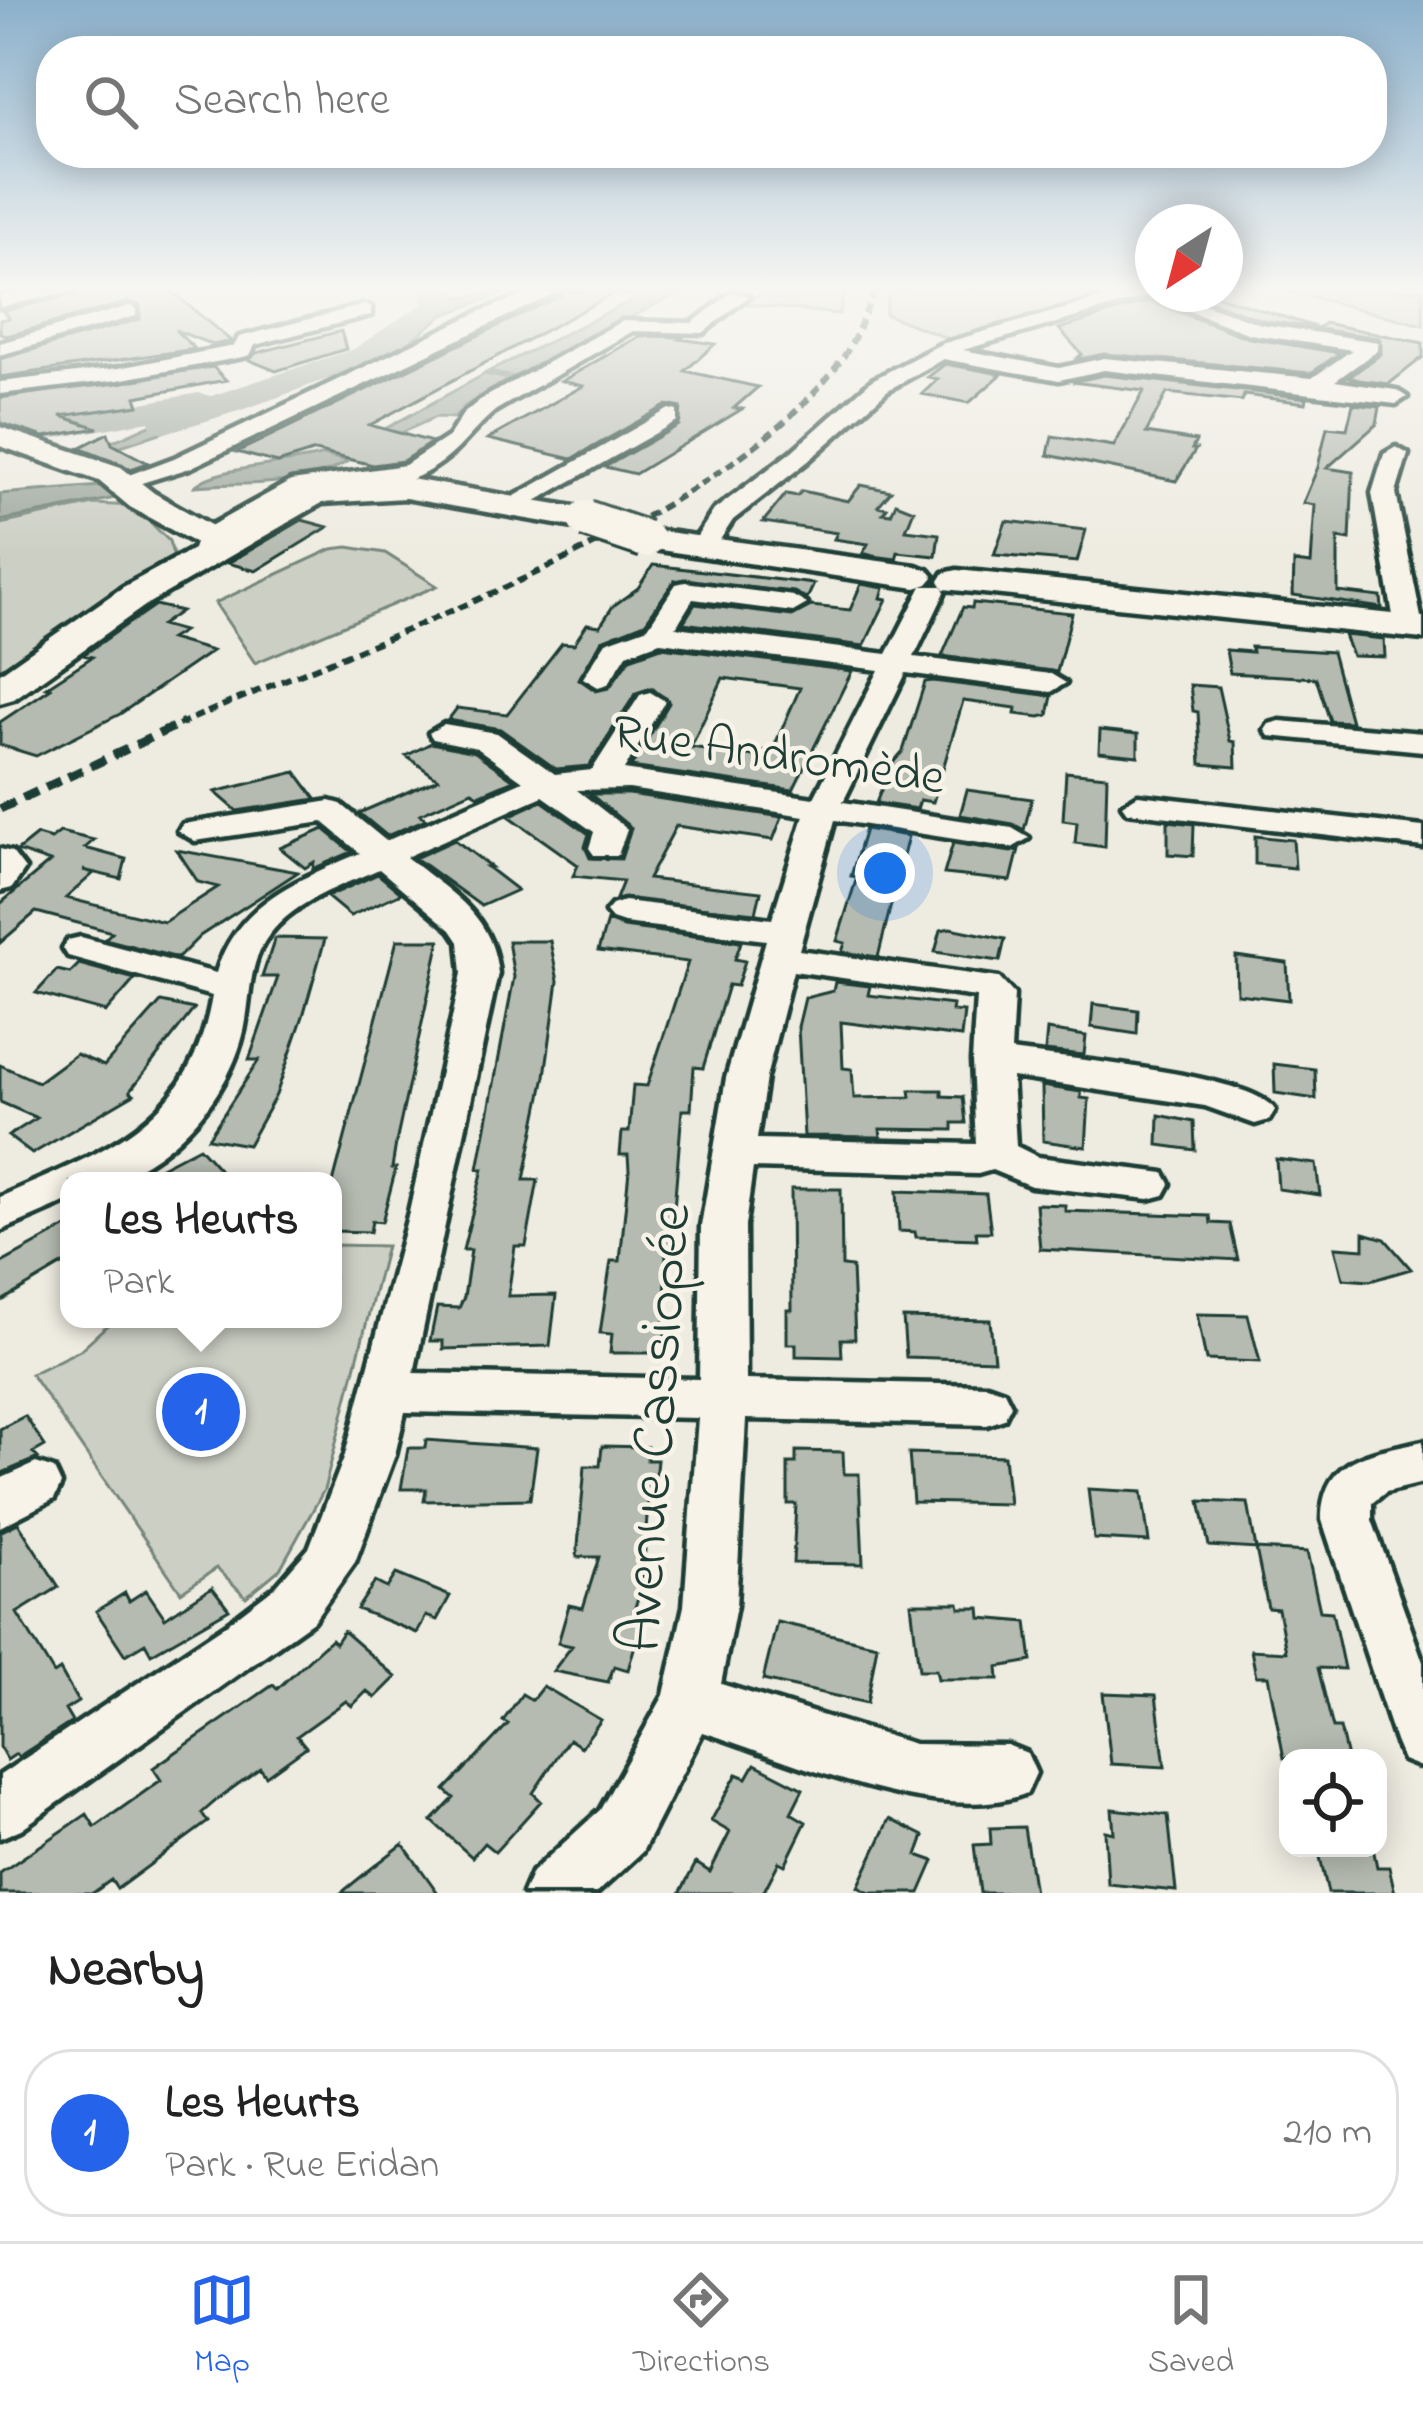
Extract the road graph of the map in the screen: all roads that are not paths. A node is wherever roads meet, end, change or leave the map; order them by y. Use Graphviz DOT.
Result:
graph roads {
  1 [pos="81,378"];
  2 [pos="358,378"];
  3 [pos="535,378"];
  4 [pos="894,378"];
  5 [pos="1249,378"];
  6 [pos="1325,378"];
  7 [pos="1316,385"];
  8 [pos="0,388"];
  9 [pos="1396,397"];
  10 [pos="669,416"];
  11 [pos="6,438"];
  12 [pos="1396,454"];
  13 [pos="132,491"];
  14 [pos="511,505"];
  15 [pos="209,542"];
  16 [pos="703,547"];
  17 [pos="935,583"];
  18 [pos="793,604"];
  19 [pos="1416,627"];
  20 [pos="658,633"];
  21 [pos="896,663"];
  22 [pos="598,678"];
  23 [pos="1051,683"];
  24 [pos="0,691"];
  25 [pos="650,701"];
  26 [pos="1280,730"];
  27 [pos="445,733"];
  28 [pos="1423,742"];
  29 [pos="603,778"];
  30 [pos="547,784"];
  31 [pos="1138,805"];
  32 [pos="823,810"];
  33 [pos="195,831"];
  34 [pos="1423,837"];
  35 [pos="1012,838"];
  36 [pos="606,848"];
  37 [pos="383,855"];
  38 [pos="0,859"];
  39 [pos="0,880"];
  40 [pos="624,912"];
  41 [pos="781,945"];
  42 [pos="80,948"];
  43 [pos="230,989"];
  44 [pos="992,1061"];
  45 [pos="1255,1110"];
  46 [pos="734,1153"];
  47 [pos="993,1153"];
  48 [pos="82,1172"];
  49 [pos="60,1182"];
  50 [pos="1149,1184"];
  51 [pos="3,1208"];
  52 [pos="385,1392"];
  53 [pos="722,1400"];
  54 [pos="988,1406"];
  55 [pos="1423,1462"];
  56 [pos="690,1701"];
  57 [pos="1423,1741"];
  58 [pos="1007,1772"];
  59 [pos="0,1810"];
  60 [pos="553,1893"];
  1 -- 8 [label="street"];
  2 -- 13 [label="street"];
  3 -- 15 [label="street"];
  4 -- 16 [label="street"];
  5 -- 7 [label="street"];
  6 -- 7 [label="street"];
  7 -- 9 [label="street"];
  10 -- 14 [label="street"];
  11 -- 13 [label="street"];
  12 -- 19 [label="street"];
  13 -- 15 [label="street"];
  14 -- 15 [label="street"];
  14 -- 16 [label="street, bridge"];
  15 -- 24 [label="street"];
  16 -- 17 [label="street"];
  17 -- 19 [label="street"];
  17 -- 21 [label="street, Avenue Cassiopée"];
  18 -- 20 [label="street"];
  20 -- 21 [label="street"];
  20 -- 22 [label="street"];
  21 -- 23 [label="street"];
  21 -- 32 [label="street, Avenue Cassiopée"];
  25 -- 29 [label="street"];
  26 -- 28 [label="street"];
  27 -- 30 [label="street"];
  29 -- 30 [label="street, Rue Andromède"];
  29 -- 32 [label="street, Rue Andromède"];
  30 -- 36 [label="street"];
  30 -- 37 [label="street, Rue Andromède"];
  31 -- 34 [label="street"];
  32 -- 35 [label="street, Rue Andromède"];
  32 -- 41 [label="street, Avenue Cassiopée"];
  33 -- 37 [label="street"];
  37 -- 43 [label="street, Rue Andromède"];
  37 -- 52 [label="street"];
  38 -- 39 [label="street"];
  40 -- 41 [label="street"];
  41 -- 44 [label="street"];
  41 -- 46 [label="street, Avenue Cassiopée"];
  42 -- 43 [label="street"];
  43 -- 48 [label="street, Rue Andromède"];
  44 -- 45 [label="street"];
  44 -- 47 [label="street"];
  46 -- 47 [label="street"];
  46 -- 53 [label="street, Avenue Cassiopée"];
  47 -- 50 [label="street"];
  49 -- 51 [label="street, Rue Andromède"];
  52 -- 53 [label="street"];
  52 -- 59 [label="street"];
  53 -- 54 [label="street"];
  53 -- 56 [label="street, Avenue Cassiopée"];
  55 -- 57 [label="street"];
  56 -- 58 [label="street"];
  56 -- 60 [label="street, Avenue Cassiopée"];
}
